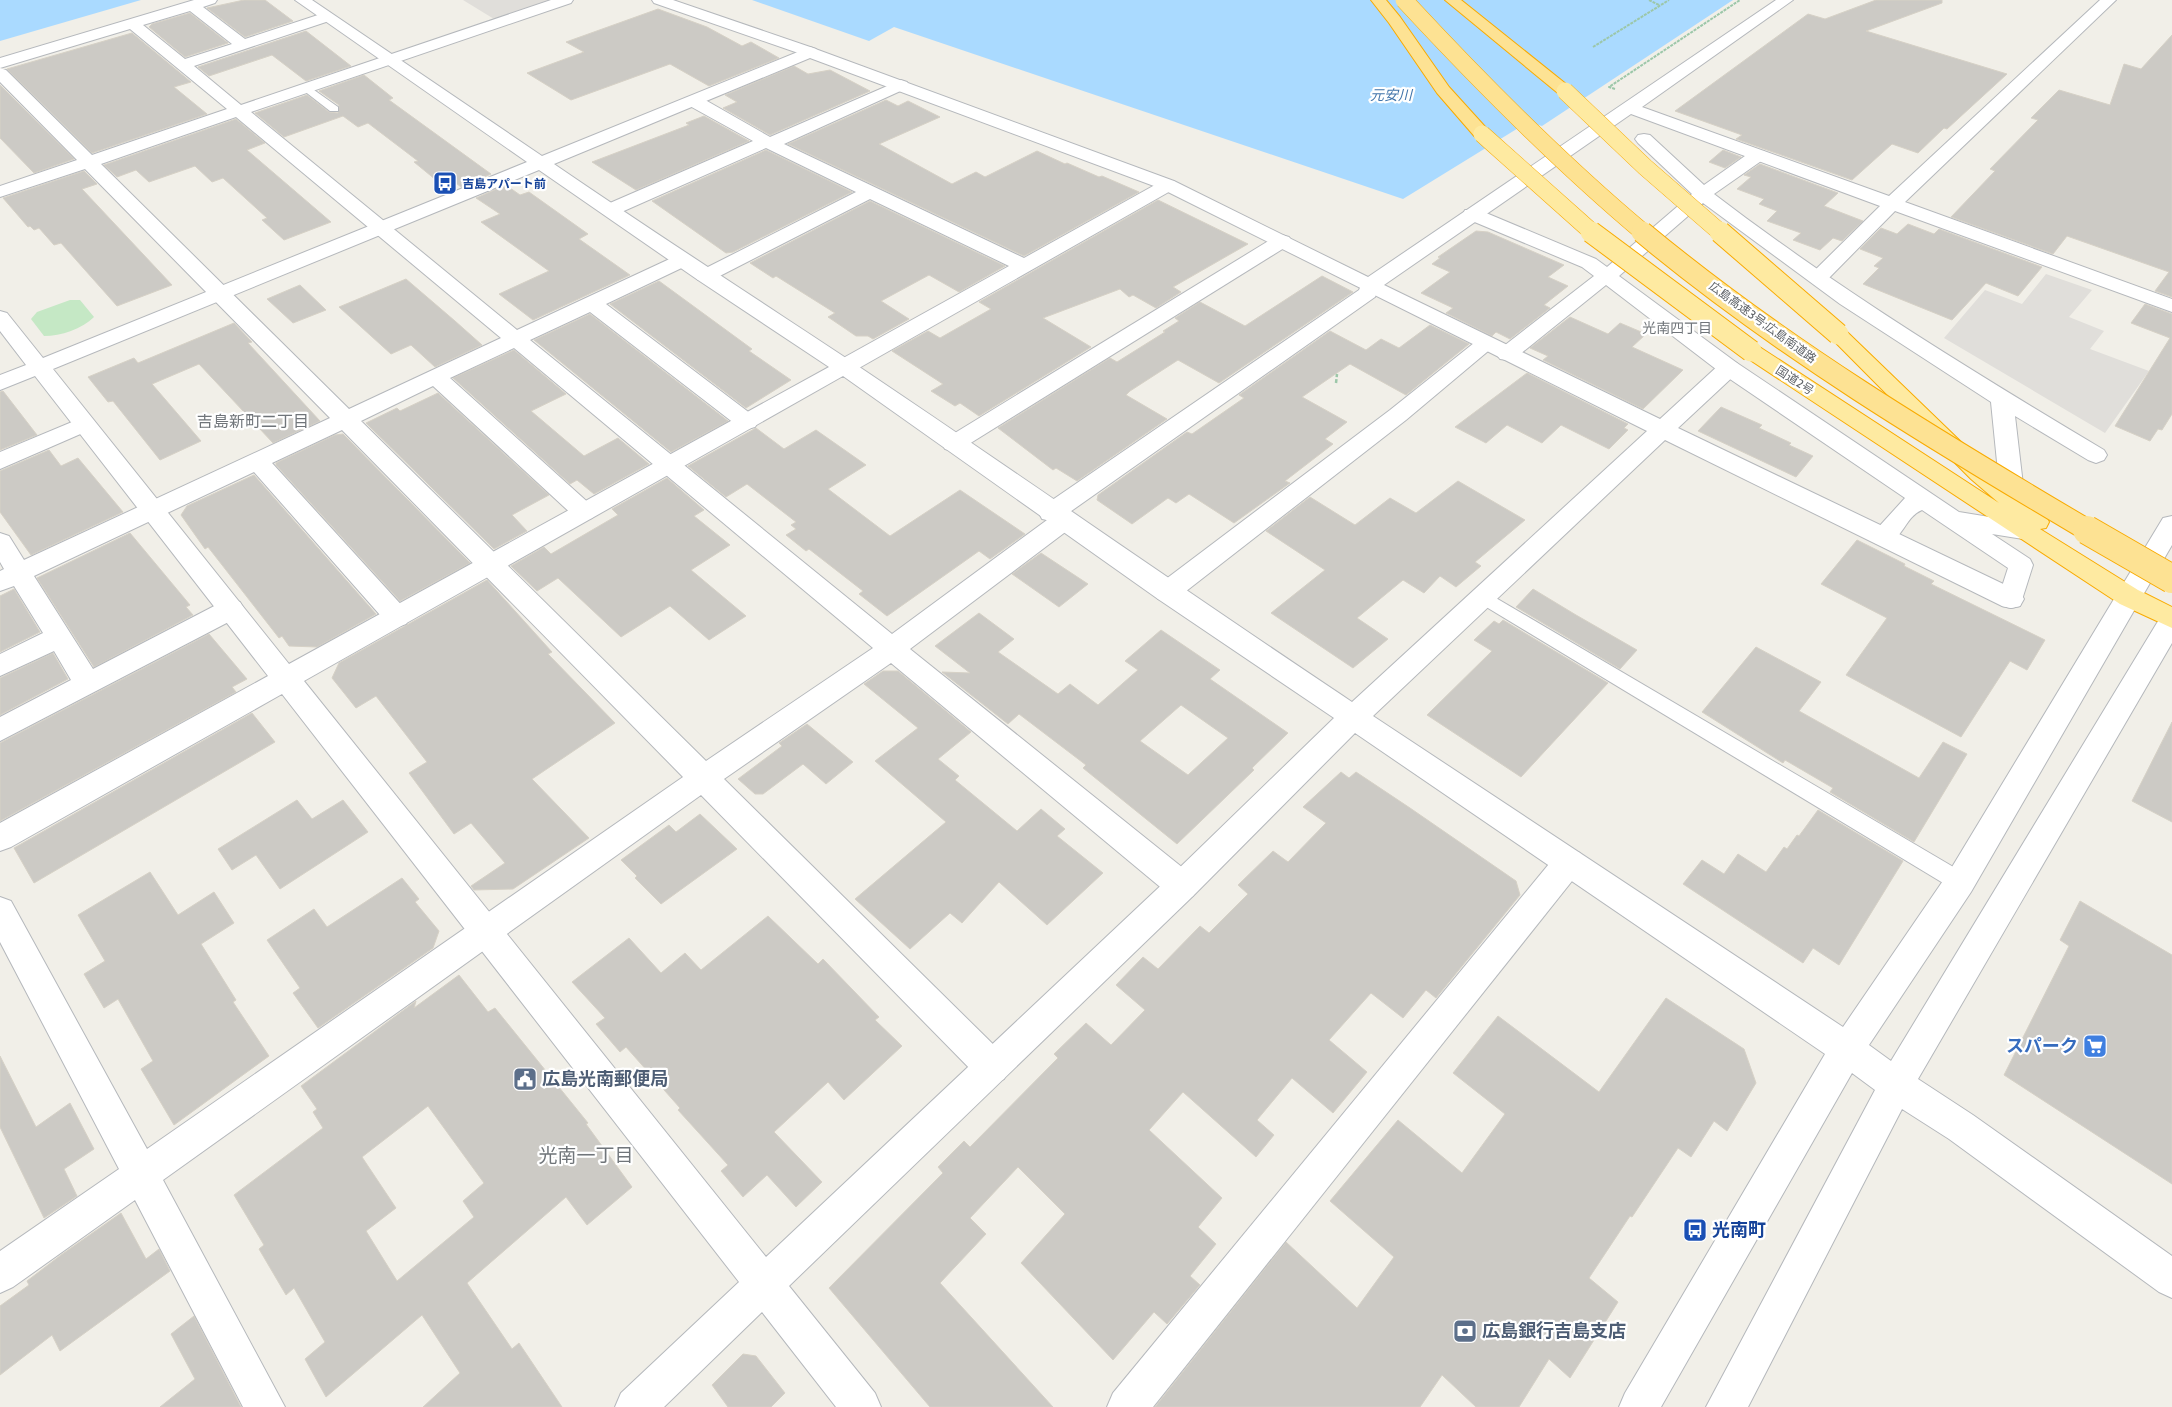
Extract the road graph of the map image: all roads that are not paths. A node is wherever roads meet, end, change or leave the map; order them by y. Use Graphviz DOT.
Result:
graph roads {
  1 [pos="210,0"];
  2 [pos="302,0"];
  3 [pos="566,0"];
  4 [pos="659,0"];
  5 [pos="1378,0"];
  6 [pos="1404,0"];
  7 [pos="1452,0"];
  8 [pos="1786,0"];
  9 [pos="2109,0"];
  10 [pos="192,5"];
  11 [pos="327,17"];
  12 [pos="132,23"];
  13 [pos="243,45"];
  14 [pos="810,52"];
  15 [pos="390,60"];
  16 [pos="0,63"];
  17 [pos="183,65"];
  18 [pos="0,73"];
  19 [pos="901,85"];
  20 [pos="307,88"];
  21 [pos="694,102"];
  22 [pos="1630,108"];
  23 [pos="334,109"];
  24 [pos="239,111"];
  25 [pos="1644,139"];
  26 [pos="768,143"];
  27 [pos="1758,155"];
  28 [pos="89,162"];
  29 [pos="541,164"];
  30 [pos="1168,184"];
  31 [pos="0,192"];
  32 [pos="870,192"];
  33 [pos="1703,194"];
  34 [pos="1892,204"];
  35 [pos="610,210"];
  36 [pos="1472,214"];
  37 [pos="382,228"];
  38 [pos="1282,241"];
  39 [pos="683,260"];
  40 [pos="1025,266"];
  41 [pos="1608,275"];
  42 [pos="705,276"];
  43 [pos="1818,278"];
  44 [pos="1370,285"];
  45 [pos="220,294"];
  46 [pos="591,303"];
  47 [pos="2172,306"];
  48 [pos="0,317"];
  49 [pos="515,338"];
  50 [pos="1486,343"];
  51 [pos="1507,354"];
  52 [pos="39,367"];
  53 [pos="844,367"];
  54 [pos="1729,368"];
  55 [pos="435,376"];
  56 [pos="0,382"];
  57 [pos="2002,399"];
  58 [pos="344,418"];
  59 [pos="747,422"];
  60 [pos="84,424"];
  61 [pos="1661,429"];
  62 [pos="953,444"];
  63 [pos="2096,456"];
  64 [pos="256,460"];
  65 [pos="0,461"];
  66 [pos="669,465"];
  67 [pos="1924,500"];
  68 [pos="2013,502"];
  69 [pos="152,510"];
  70 [pos="584,512"];
  71 [pos="1057,517"];
  72 [pos="1953,519"];
  73 [pos="2172,524"];
  74 [pos="2023,530"];
  75 [pos="1884,537"];
  76 [pos="0,542"];
  77 [pos="490,564"];
  78 [pos="10,577"];
  79 [pos="2172,579"];
  80 [pos="1168,592"];
  81 [pos="1484,597"];
  82 [pos="2130,597"];
  83 [pos="231,609"];
  84 [pos="397,617"];
  85 [pos="2172,619"];
  86 [pos="58,637"];
  87 [pos="890,650"];
  88 [pos="0,666"];
  89 [pos="286,679"];
  90 [pos="88,684"];
  91 [pos="1353,717"];
  92 [pos="0,730"];
  93 [pos="703,778"];
  94 [pos="0,838"];
  95 [pos="1569,862"];
  96 [pos="1960,882"];
  97 [pos="1182,886"];
  98 [pos="0,911"];
  99 [pos="486,932"];
  100 [pos="1847,1049"];
  101 [pos="992,1067"];
  102 [pos="1896,1086"];
  103 [pos="141,1174"];
  104 [pos="0,1274"];
  105 [pos="2172,1279"];
  106 [pos="764,1284"];
  107 [pos="265,1407"];
  108 [pos="635,1407"];
  109 [pos="861,1407"];
  110 [pos="1127,1407"];
  111 [pos="1639,1407"];
  112 [pos="1726,1407"];
  1 -- 10 [label="street"];
  2 -- 11 [label="street"];
  3 -- 15 [label="street"];
  4 -- 14 [label="street"];
  5 -- 74 [label="highway, 国道2号, bridge"];
  6 -- 79 [label="highway, 広島高速3号;広島南道路, bridge"];
  7 -- 68 [label="highway, 国道2号, bridge"];
  8 -- 22 [label="street"];
  9 -- 34 [label="street"];
  10 -- 12 [label="street"];
  10 -- 13 [label="street"];
  11 -- 13 [label="street"];
  11 -- 15 [label="street"];
  12 -- 16 [label="street"];
  12 -- 17 [label="street"];
  13 -- 17 [label="street"];
  14 -- 19 [label="street"];
  14 -- 21 [label="street"];
  15 -- 20 [label="street"];
  15 -- 29 [label="street"];
  17 -- 24 [label="street"];
  18 -- 28 [label="street"];
  19 -- 26 [label="street"];
  19 -- 30 [label="street"];
  20 -- 23 [label="lane"];
  20 -- 24 [label="street"];
  21 -- 26 [label="street"];
  21 -- 29 [label="street"];
  22 -- 27 [label="street"];
  22 -- 36 [label="street"];
  24 -- 28 [label="street"];
  24 -- 37 [label="street"];
  25 -- 33 [label="street"];
  26 -- 32 [label="street"];
  26 -- 35 [label="street"];
  27 -- 33 [label="street"];
  27 -- 34 [label="street"];
  28 -- 31 [label="street"];
  28 -- 45 [label="street"];
  29 -- 35 [label="street"];
  29 -- 37 [label="street"];
  30 -- 38 [label="street"];
  30 -- 40 [label="street"];
  32 -- 40 [label="street"];
  32 -- 42 [label="street"];
  33 -- 41 [label="street"];
  33 -- 43 [label="street"];
  34 -- 43 [label="street"];
  34 -- 47 [label="street"];
  35 -- 39 [label="street"];
  36 -- 41 [label="street"];
  36 -- 44 [label="street"];
  37 -- 45 [label="street"];
  37 -- 49 [label="street"];
  38 -- 44 [label="street"];
  38 -- 62 [label="street"];
  39 -- 42 [label="street"];
  39 -- 46 [label="street"];
  40 -- 53 [label="street"];
  41 -- 51 [label="street"];
  41 -- 54 [label="street"];
  42 -- 53 [label="street"];
  43 -- 57 [label="street"];
  44 -- 50 [label="street"];
  44 -- 71 [label="street"];
  45 -- 52 [label="street"];
  45 -- 58 [label="street"];
  46 -- 49 [label="street"];
  46 -- 59 [label="street"];
  48 -- 52 [label="street"];
  49 -- 55 [label="street"];
  49 -- 66 [label="street"];
  50 -- 51 [label="street"];
  50 -- 80 [label="street"];
  51 -- 61 [label="street"];
  52 -- 56 [label="street"];
  52 -- 60 [label="street"];
  53 -- 59 [label="street"];
  53 -- 62 [label="street"];
  54 -- 61 [label="street"];
  54 -- 67 [label="street"];
  55 -- 58 [label="street"];
  55 -- 70 [label="street"];
  57 -- 63 [label="street"];
  57 -- 68 [label="street"];
  58 -- 64 [label="street"];
  58 -- 77 [label="street"];
  59 -- 66 [label="street"];
  60 -- 65 [label="street"];
  60 -- 69 [label="street"];
  61 -- 75 [label="street"];
  61 -- 81 [label="street"];
  62 -- 71 [label="street"];
  64 -- 69 [label="street"];
  64 -- 84 [label="street"];
  66 -- 70 [label="street"];
  66 -- 87 [label="street"];
  67 -- 72 [label="street"];
  67 -- 75 [label="street"];
  68 -- 82 [label="highway, 国道2号"];
  69 -- 78 [label="street"];
  69 -- 83 [label="street"];
  70 -- 77 [label="street"];
  71 -- 80 [label="street"];
  71 -- 87 [label="street"];
  72 -- 74 [label="street"];
  72 -- 75 [label="street"];
  73 -- 82 [label="street"];
  74 -- 82 [label="highway, 国道2号"];
  76 -- 78 [label="street"];
  77 -- 84 [label="street"];
  77 -- 93 [label="street"];
  78 -- 86 [label="street"];
  80 -- 91 [label="street"];
  81 -- 91 [label="street"];
  81 -- 96 [label="lane"];
  82 -- 85 [label="highway, 国道2号"];
  82 -- 96 [label="street"];
  83 -- 89 [label="street"];
  83 -- 90 [label="street"];
  84 -- 89 [label="street"];
  85 -- 102 [label="street"];
  86 -- 88 [label="street"];
  86 -- 90 [label="street"];
  87 -- 93 [label="street"];
  87 -- 97 [label="street"];
  89 -- 94 [label="street"];
  89 -- 99 [label="street"];
  90 -- 92 [label="street"];
  91 -- 95 [label="street"];
  91 -- 97 [label="street"];
  93 -- 99 [label="street"];
  93 -- 101 [label="street"];
  95 -- 100 [label="street"];
  95 -- 110 [label="street"];
  96 -- 100 [label="street"];
  97 -- 101 [label="street"];
  98 -- 103 [label="street"];
  99 -- 103 [label="street"];
  99 -- 106 [label="street"];
  100 -- 102 [label="street"];
  100 -- 111 [label="street"];
  101 -- 106 [label="street"];
  102 -- 105 [label="street"];
  102 -- 112 [label="street"];
  103 -- 104 [label="street"];
  103 -- 107 [label="street"];
  106 -- 108 [label="street"];
  106 -- 109 [label="street"];
}
